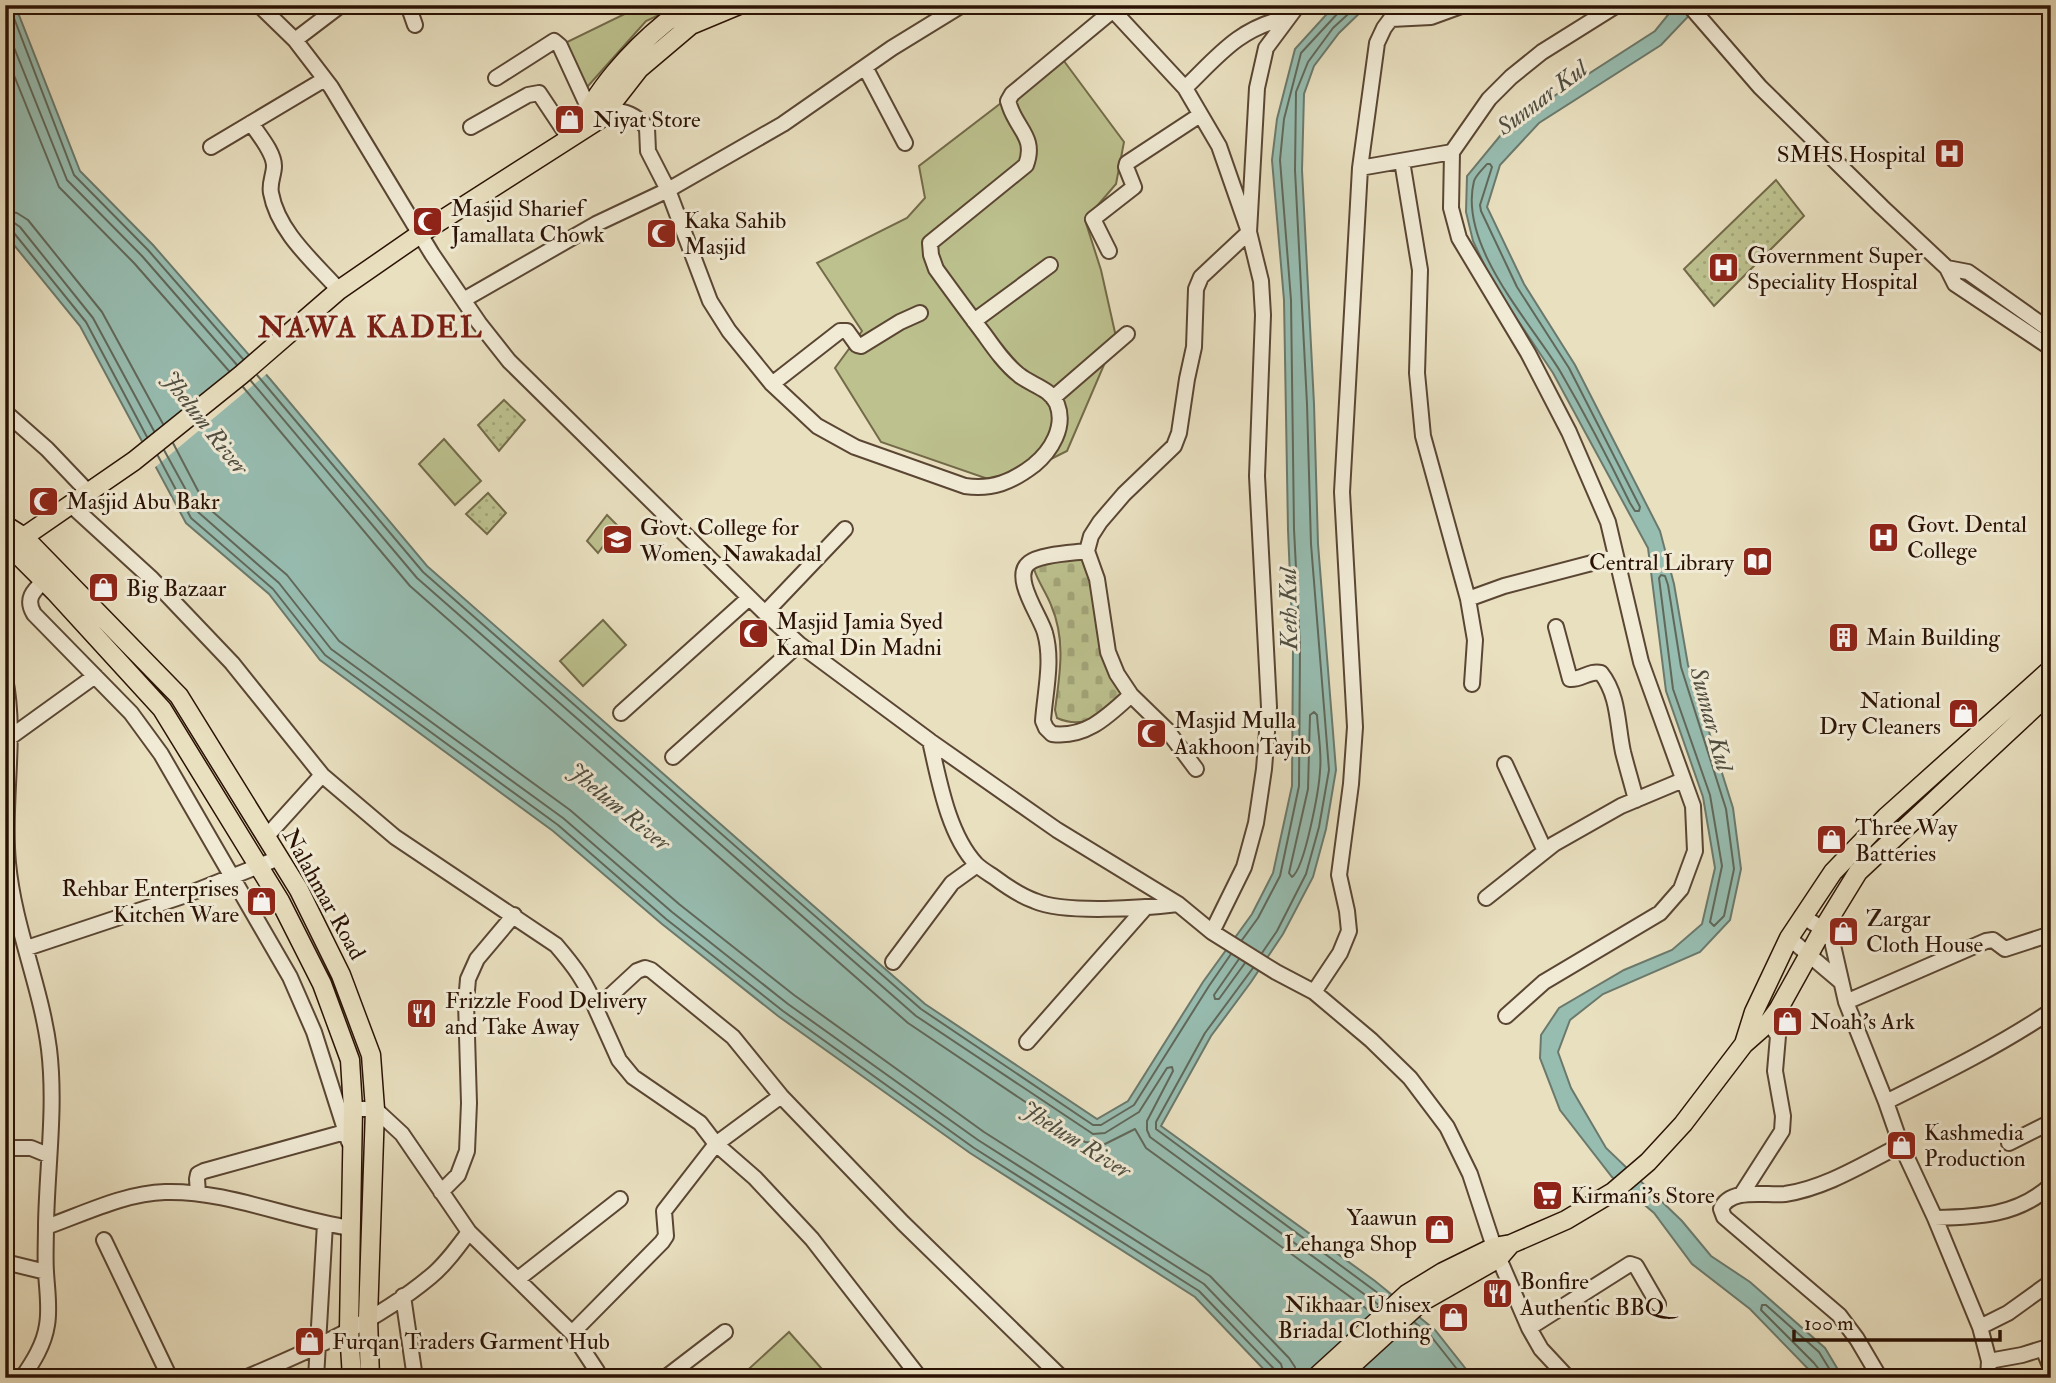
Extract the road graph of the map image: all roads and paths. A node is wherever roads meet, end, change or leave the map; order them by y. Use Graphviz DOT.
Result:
graph roads {
  1 [pos="259,5"];
  2 [pos="341,5"];
  3 [pos="408,5"];
  4 [pos="699,5"];
  5 [pos="739,5"];
  6 [pos="962,5"];
  7 [pos="1298,5"];
  8 [pos="1401,5"];
  9 [pos="1464,5"];
  10 [pos="1617,5"];
  11 [pos="1689,5"];
  12 [pos="1110,8"];
  13 [pos="1286,18"];
  14 [pos="1391,19"];
  15 [pos="415,25"];
  16 [pos="295,40"];
  17 [pos="865,67"];
  18 [pos="496,78"];
  19 [pos="325,79"];
  20 [pos="1185,88"];
  21 [pos="589,109"];
  22 [pos="609,110"];
  23 [pos="1200,115"];
  24 [pos="251,123"];
  25 [pos="471,127"];
  26 [pos="574,135"];
  27 [pos="905,142"];
  28 [pos="211,147"];
  29 [pos="1452,152"];
  30 [pos="1402,161"];
  31 [pos="1360,168"];
  32 [pos="668,190"];
  33 [pos="1249,232"];
  34 [pos="420,234"];
  35 [pos="1109,251"];
  36 [pos="1050,265"];
  37 [pos="1947,268"];
  38 [pos="339,290"];
  39 [pos="465,299"];
  40 [pos="920,313"];
  41 [pos="974,321"];
  42 [pos="2051,331"];
  43 [pos="1127,334"];
  44 [pos="2051,348"];
  45 [pos="772,384"];
  46 [pos="1053,398"];
  47 [pos="5,412"];
  48 [pos="89,493"];
  49 [pos="71,505"];
  50 [pos="5,525"];
  51 [pos="845,529"];
  52 [pos="11,543"];
  53 [pos="1087,551"];
  54 [pos="1615,557"];
  55 [pos="44,581"];
  56 [pos="749,598"];
  57 [pos="1468,599"];
  58 [pos="765,613"];
  59 [pos="1556,627"];
  60 [pos="799,644"];
  61 [pos="2051,669"];
  62 [pos="95,676"];
  63 [pos="5,678"];
  64 [pos="1472,684"];
  65 [pos="2051,692"];
  66 [pos="1131,695"];
  67 [pos="621,713"];
  68 [pos="9,738"];
  69 [pos="930,741"];
  70 [pos="673,757"];
  71 [pos="1505,764"];
  72 [pos="1196,769"];
  73 [pos="322,775"];
  74 [pos="1683,779"];
  75 [pos="1636,800"];
  76 [pos="5,820"];
  77 [pos="266,837"];
  78 [pos="1545,851"];
  79 [pos="279,858"];
  80 [pos="977,864"];
  81 [pos="258,866"];
  82 [pos="233,876"];
  83 [pos="1486,898"];
  84 [pos="1178,904"];
  85 [pos="1145,908"];
  86 [pos="9,909"];
  87 [pos="514,915"];
  88 [pos="1802,916"];
  89 [pos="1823,929"];
  90 [pos="2051,934"];
  91 [pos="1219,935"];
  92 [pos="1789,938"];
  93 [pos="27,948"];
  94 [pos="1809,954"];
  95 [pos="893,962"];
  96 [pos="1841,982"];
  97 [pos="1314,992"];
  98 [pos="1846,1002"];
  99 [pos="596,1009"];
  100 [pos="2051,1011"];
  101 [pos="1506,1016"];
  102 [pos="1769,1022"];
  103 [pos="1027,1042"];
  104 [pos="1744,1044"];
  105 [pos="781,1096"];
  106 [pos="1886,1102"];
  107 [pos="353,1109"];
  108 [pos="375,1109"];
  109 [pos="2051,1122"];
  110 [pos="345,1132"];
  111 [pos="2009,1143"];
  112 [pos="716,1144"];
  113 [pos="1901,1145"];
  114 [pos="5,1147"];
  115 [pos="352,1154"];
  116 [pos="48,1155"];
  117 [pos="2051,1185"];
  118 [pos="442,1192"];
  119 [pos="198,1193"];
  120 [pos="1741,1195"];
  121 [pos="620,1199"];
  122 [pos="1934,1218"];
  123 [pos="325,1224"];
  124 [pos="46,1227"];
  125 [pos="351,1228"];
  126 [pos="469,1232"];
  127 [pos="104,1240"];
  128 [pos="1501,1250"];
  129 [pos="5,1262"];
  130 [pos="46,1272"];
  131 [pos="518,1279"];
  132 [pos="2051,1282"];
  133 [pos="403,1296"];
  134 [pos="1414,1299"];
  135 [pos="1658,1304"];
  136 [pos="368,1318"];
  137 [pos="1980,1327"];
  138 [pos="1529,1328"];
  139 [pos="349,1329"];
  140 [pos="725,1332"];
  141 [pos="572,1334"];
  142 [pos="317,1347"];
  143 [pos="2049,1357"];
  144 [pos="1989,1362"];
  145 [pos="1059,1377"];
  146 [pos="22,1378"];
  147 [pos="170,1378"];
  148 [pos="245,1378"];
  149 [pos="316,1378"];
  150 [pos="352,1378"];
  151 [pos="370,1378"];
  152 [pos="415,1378"];
  153 [pos="599,1378"];
  154 [pos="665,1378"];
  155 [pos="920,1378"];
  156 [pos="1315,1378"];
  157 [pos="1338,1378"];
  158 [pos="1568,1378"];
  159 [pos="1880,1378"];
  160 [pos="1988,1378"];
  1 -- 16 [label="street"];
  2 -- 16 [label="street"];
  3 -- 15 [label="street"];
  4 -- 21 [label="main road"];
  5 -- 22 [label="main road"];
  6 -- 17 [label="street"];
  7 -- 13 [label="street"];
  8 -- 14 [label="street"];
  9 -- 14 [label="street"];
  10 -- 29 [label="street"];
  11 -- 37 [label="street"];
  12 -- 20 [label="street"];
  12 -- 41 [label="street"];
  13 -- 20 [label="street"];
  13 -- 33 [label="street"];
  14 -- 31 [label="street"];
  16 -- 19 [label="street"];
  17 -- 27 [label="street"];
  17 -- 32 [label="street"];
  18 -- 21 [label="street"];
  19 -- 24 [label="street"];
  19 -- 34 [label="street"];
  20 -- 23 [label="street"];
  21 -- 26 [label="main road"];
  22 -- 26 [label="main road"];
  22 -- 32 [label="street"];
  23 -- 33 [label="street"];
  23 -- 35 [label="street"];
  24 -- 28 [label="street"];
  24 -- 38 [label="street"];
  25 -- 26 [label="street"];
  26 -- 34 [label="main road"];
  29 -- 30 [label="street"];
  29 -- 54 [label="street"];
  30 -- 31 [label="street"];
  30 -- 57 [label="street"];
  31 -- 97 [label="street"];
  32 -- 39 [label="street"];
  32 -- 45 [label="street"];
  33 -- 53 [label="street"];
  33 -- 91 [label="street"];
  34 -- 38 [label="main road"];
  34 -- 39 [label="street"];
  36 -- 41 [label="street"];
  37 -- 42 [label="street"];
  37 -- 44 [label="street"];
  38 -- 48 [label="main road"];
  39 -- 56 [label="street"];
  40 -- 45 [label="street"];
  41 -- 46 [label="street"];
  43 -- 46 [label="street"];
  45 -- 46 [label="street"];
  47 -- 48 [label="street"];
  48 -- 49 [label="main road"];
  49 -- 52 [label="main road"];
  49 -- 73 [label="street"];
  50 -- 52 [label="main road, Nalahmar Road"];
  51 -- 58 [label="street"];
  52 -- 55 [label="main road, Nalahmar Road"];
  52 -- 77 [label="main road, Nalahmar Road"];
  53 -- 66 [label="street"];
  53 -- 66 [label="street"];
  54 -- 57 [label="street"];
  54 -- 74 [label="street"];
  55 -- 62 [label="street"];
  55 -- 81 [label="main road, Nalahmar Road"];
  56 -- 58 [label="street"];
  56 -- 67 [label="street"];
  57 -- 64 [label="street"];
  58 -- 60 [label="street"];
  59 -- 75 [label="street"];
  60 -- 69 [label="street"];
  60 -- 70 [label="street"];
  61 -- 88 [label="main road"];
  62 -- 68 [label="street"];
  62 -- 82 [label="street"];
  63 -- 68 [label="street"];
  65 -- 89 [label="main road"];
  66 -- 72 [label="street"];
  68 -- 76 [label="street"];
  69 -- 80 [label="street"];
  69 -- 84 [label="street"];
  71 -- 78 [label="street"];
  73 -- 77 [label="street"];
  73 -- 87 [label="street"];
  74 -- 75 [label="street"];
  74 -- 101 [label="street"];
  75 -- 78 [label="street"];
  76 -- 86 [label="street"];
  77 -- 79 [label="main road, Nalahmar Road"];
  78 -- 83 [label="street"];
  79 -- 81 [label="street"];
  79 -- 108 [label="main road, Nalahmar Road"];
  80 -- 85 [label="street"];
  80 -- 95 [label="street"];
  81 -- 82 [label="street"];
  81 -- 107 [label="main road, Nalahmar Road"];
  82 -- 93 [label="street"];
  82 -- 110 [label="street"];
  84 -- 85 [label="street"];
  84 -- 91 [label="street"];
  85 -- 103 [label="street"];
  86 -- 93 [label="street"];
  87 -- 99 [label="street"];
  87 -- 118 [label="street"];
  88 -- 89 [label="street"];
  88 -- 92 [label="main road"];
  89 -- 94 [label="main road"];
  89 -- 96 [label="street"];
  90 -- 98 [label="street"];
  91 -- 97 [label="street"];
  92 -- 94 [label="street"];
  92 -- 104 [label="main road"];
  93 -- 116 [label="street"];
  94 -- 96 [label="street"];
  94 -- 102 [label="main road"];
  96 -- 98 [label="street"];
  97 -- 128 [label="street"];
  98 -- 106 [label="street"];
  99 -- 105 [label="street"];
  99 -- 112 [label="street"];
  100 -- 106 [label="street"];
  102 -- 104 [label="main road"];
  102 -- 120 [label="street"];
  104 -- 128 [label="main road"];
  105 -- 112 [label="street"];
  105 -- 145 [label="street"];
  106 -- 113 [label="street"];
  107 -- 108 [label="street"];
  107 -- 115 [label="main road, Nalahmar Road"];
  108 -- 118 [label="street"];
  108 -- 136 [label="main road, Nalahmar Road"];
  109 -- 111 [label="street"];
  110 -- 115 [label="street"];
  110 -- 119 [label="street"];
  112 -- 141 [label="street"];
  112 -- 155 [label="street"];
  113 -- 120 [label="street"];
  113 -- 122 [label="street"];
  114 -- 116 [label="street"];
  115 -- 125 [label="main road, Nalahmar Road"];
  116 -- 124 [label="street"];
  117 -- 122 [label="street"];
  118 -- 126 [label="street"];
  119 -- 123 [label="street"];
  119 -- 124 [label="street"];
  120 -- 159 [label="street"];
  121 -- 131 [label="street"];
  122 -- 137 [label="street"];
  123 -- 125 [label="street"];
  123 -- 142 [label="street"];
  124 -- 130 [label="street"];
  125 -- 139 [label="main road, Nalahmar Road"];
  126 -- 131 [label="street"];
  126 -- 133 [label="street"];
  127 -- 147 [label="street"];
  128 -- 134 [label="main road"];
  128 -- 138 [label="street"];
  129 -- 130 [label="street"];
  130 -- 146 [label="street"];
  131 -- 141 [label="street"];
  132 -- 137 [label="street"];
  133 -- 136 [label="street"];
  133 -- 152 [label="street"];
  134 -- 156 [label="main road"];
  134 -- 157 [label="main road"];
  135 -- 138 [label="street"];
  136 -- 139 [label="street"];
  136 -- 151 [label="main road, Nalahmar Road"];
  137 -- 144 [label="street"];
  138 -- 158 [label="street"];
  139 -- 142 [label="street"];
  139 -- 150 [label="main road, Nalahmar Road"];
  140 -- 154 [label="street"];
  141 -- 153 [label="street"];
  142 -- 148 [label="street"];
  142 -- 149 [label="street"];
  143 -- 144 [label="street"];
  144 -- 160 [label="street"];
}
